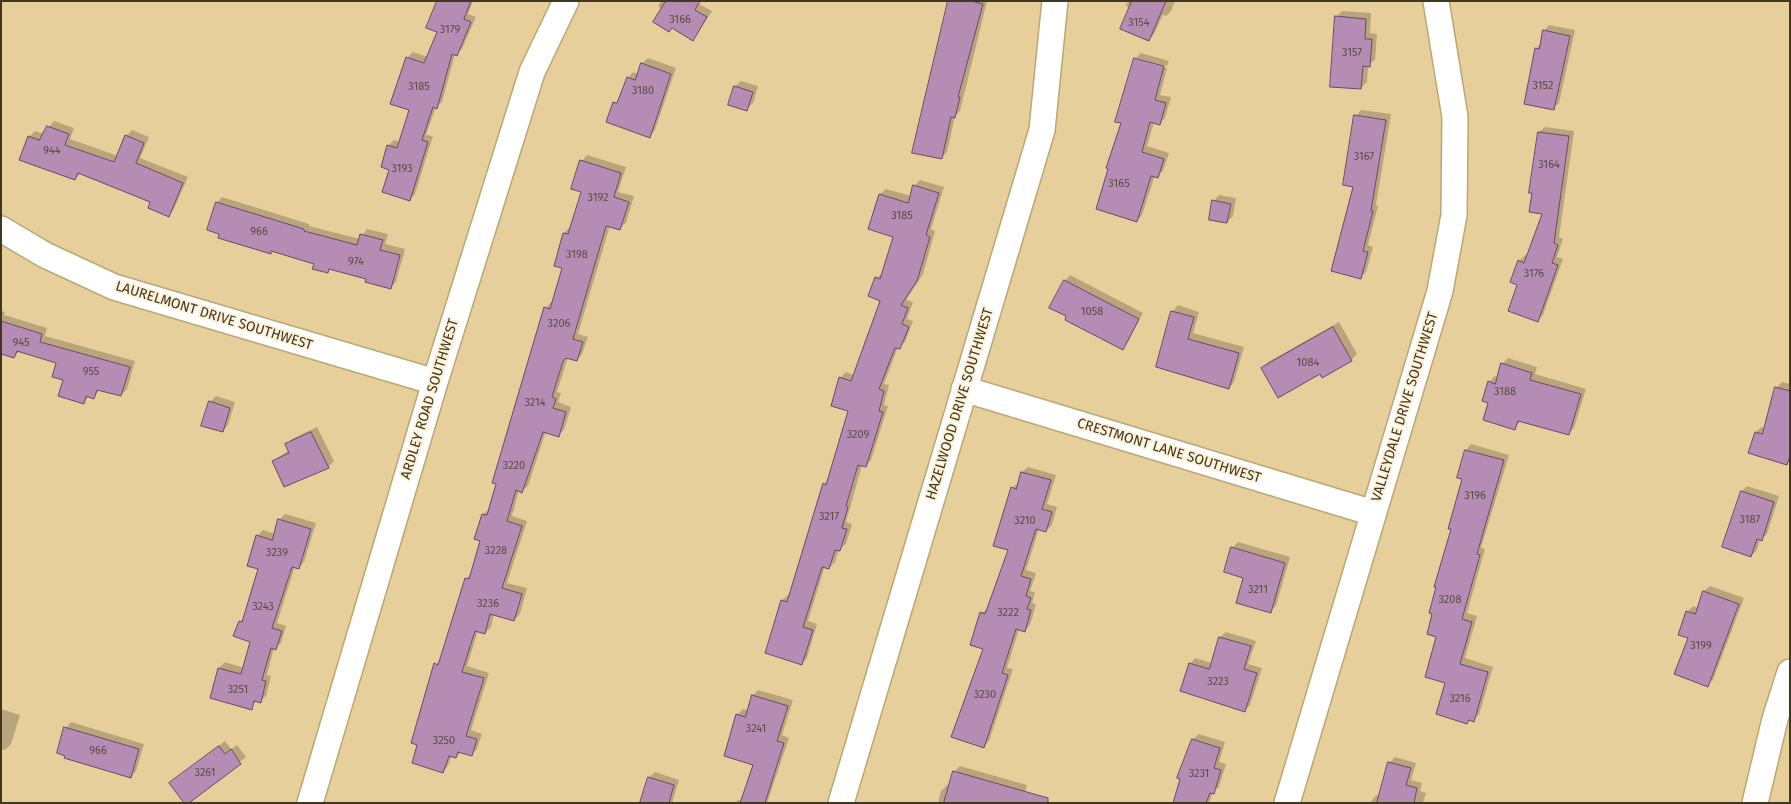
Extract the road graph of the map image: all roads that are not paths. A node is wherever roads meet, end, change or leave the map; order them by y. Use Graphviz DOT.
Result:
graph roads {
  1 [pos="566,1"];
  2 [pos="1055,1"];
  3 [pos="1436,1"];
  4 [pos="1,229"];
  5 [pos="435,382"];
  6 [pos="964,390"];
  7 [pos="1373,513"];
  8 [pos="1790,672"];
  9 [pos="310,803"];
  10 [pos="841,803"];
  11 [pos="1287,803"];
  12 [pos="1755,803"];
  1 -- 5 [label="street, ARDLEY ROAD SOUTHWEST"];
  2 -- 6 [label="street, HAZELWOOD DRIVE SOUTHWEST"];
  3 -- 7 [label="street, VALLEYDALE DRIVE SOUTHWEST"];
  4 -- 5 [label="street, LAURELMONT DRIVE SOUTHWEST"];
  5 -- 9 [label="street, ARDLEY ROAD SOUTHWEST"];
  6 -- 7 [label="street, CRESTMONT LANE SOUTHWEST"];
  6 -- 10 [label="street, HAZELWOOD DRIVE SOUTHWEST"];
  7 -- 11 [label="street, VALLEYDALE DRIVE SOUTHWEST"];
  8 -- 12 [label="street"];
}
